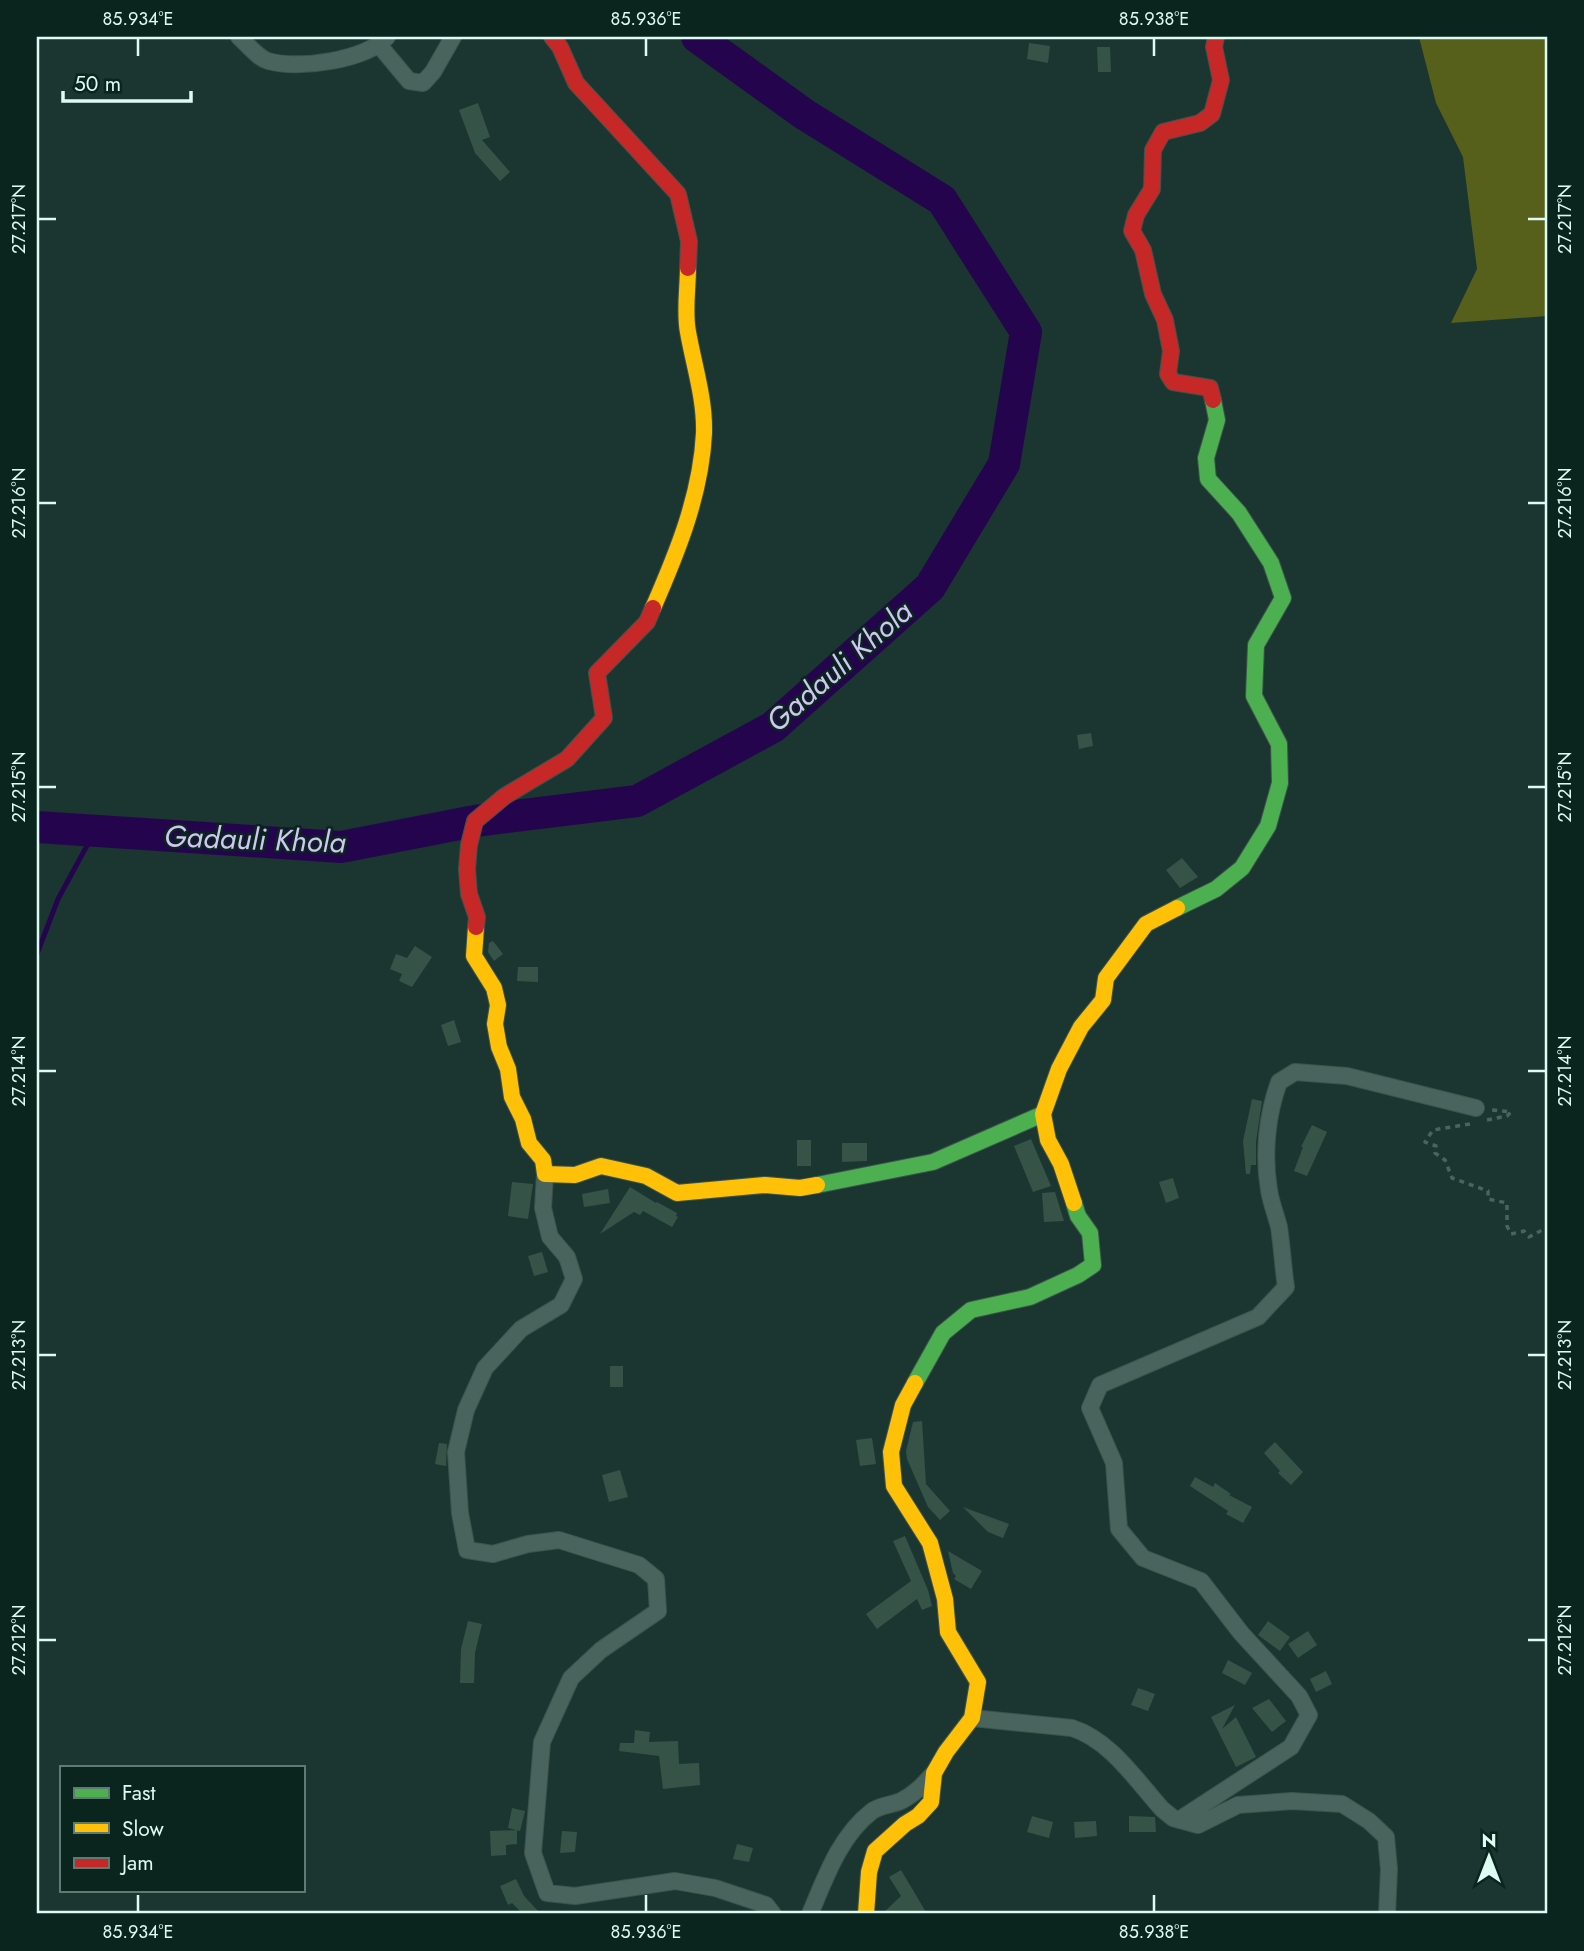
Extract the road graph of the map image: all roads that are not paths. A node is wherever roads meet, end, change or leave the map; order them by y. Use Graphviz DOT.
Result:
graph roads {
  1 [pos="239,37"];
  2 [pos="453,37"];
  3 [pos="552,37"];
  4 [pos="1216,37"];
  5 [pos="384,41"];
  6 [pos="1043,1114"];
  7 [pos="1478,1117"];
  8 [pos="545,1174"];
  9 [pos="972,1718"];
  10 [pos="934,1773"];
  11 [pos="1179,1820"];
  12 [pos="773,1914"];
  13 [pos="810,1914"];
  14 [pos="866,1914"];
  15 [pos="1387,1914"];
  1 -- 5 [label="street"];
  2 -- 5 [label="street"];
  3 -- 8 [label="street"];
  4 -- 6 [label="street"];
  6 -- 8 [label="street"];
  6 -- 9 [label="street"];
  7 -- 11 [label="street"];
  8 -- 12 [label="street"];
  9 -- 10 [label="street"];
  9 -- 11 [label="street"];
  10 -- 13 [label="street"];
  10 -- 14 [label="street"];
  11 -- 15 [label="street"];
}
